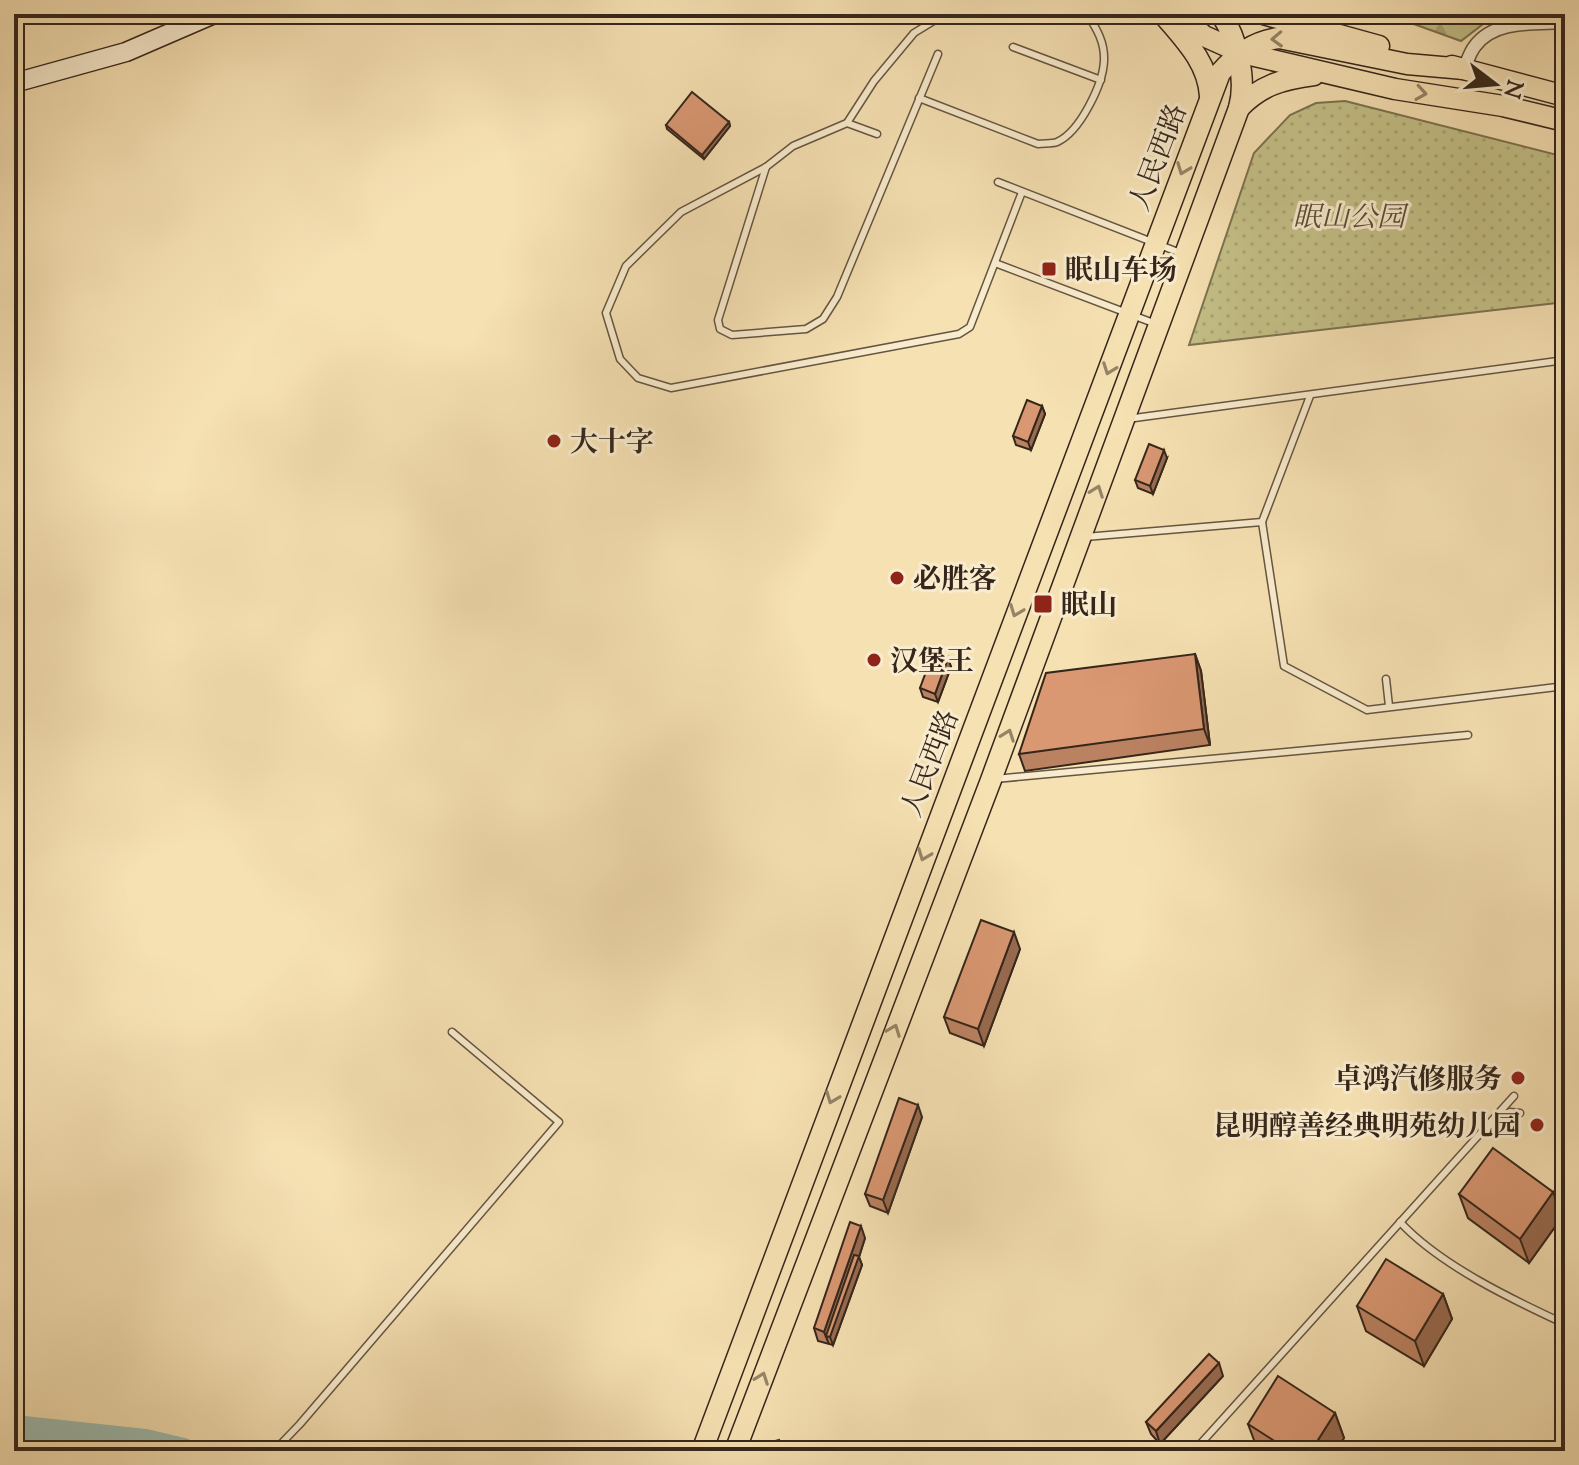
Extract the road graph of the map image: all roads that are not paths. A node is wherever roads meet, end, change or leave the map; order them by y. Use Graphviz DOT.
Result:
graph roads {
  1 [pos="214,14"];
  2 [pos="945,14"];
  3 [pos="1087,14"];
  4 [pos="1163,14"];
  5 [pos="1221,14"];
  6 [pos="1263,14"];
  7 [pos="1184,19"];
  8 [pos="1565,22"];
  9 [pos="1013,47"];
  10 [pos="1239,53"];
  11 [pos="938,54"];
  12 [pos="1407,64"];
  13 [pos="1464,69"];
  14 [pos="1321,71"];
  15 [pos="1344,77"];
  16 [pos="1101,80"];
  17 [pos="14,83"];
  18 [pos="1210,96"];
  19 [pos="1565,96"];
  20 [pos="919,98"];
  21 [pos="1239,108"];
  22 [pos="1565,121"];
  23 [pos="847,123"];
  24 [pos="877,134"];
  25 [pos="766,167"];
  26 [pos="998,182"];
  27 [pos="1022,192"];
  28 [pos="1155,243"];
  29 [pos="1186,255"];
  30 [pos="995,263"];
  31 [pos="1127,314"];
  32 [pos="1160,326"];
  33 [pos="1565,360"];
  34 [pos="1310,396"];
  35 [pos="1124,419"];
  36 [pos="14,509"];
  37 [pos="14,515"];
  38 [pos="1262,522"];
  39 [pos="1080,538"];
  40 [pos="1386,679"];
  41 [pos="1565,686"];
  42 [pos="1389,706"];
  43 [pos="1468,735"];
  44 [pos="991,780"];
  45 [pos="452,1032"];
  46 [pos="1514,1096"];
  47 [pos="1520,1113"];
  48 [pos="1490,1122"];
  49 [pos="1400,1222"];
  50 [pos="1565,1324"];
  51 [pos="271,1451"];
  52 [pos="702,1451"];
  53 [pos="735,1451"];
  54 [pos="1194,1451"];
  1 -- 17 [label="street"];
  2 -- 23 [label="lane"];
  3 -- 16 [label="lane"];
  4 -- 18 [label="main road"];
  5 -- 10 [label="main road"];
  6 -- 13 [label="main road"];
  7 -- 10 [label="main road"];
  8 -- 13 [label="street"];
  9 -- 16 [label="lane"];
  12 -- 10 [label="main road, one-way"];
  10 -- 14 [label="main road"];
  10 -- 18 [label="main road, 人民西路"];
  10 -- 21 [label="main road"];
  11 -- 20 [label="lane"];
  12 -- 13 [label="main road"];
  12 -- 14 [label="main road"];
  13 -- 19 [label="main road"];
  14 -- 15 [label="main road"];
  15 -- 21 [label="main road"];
  15 -- 22 [label="main road, one-way"];
  16 -- 20 [label="lane"];
  18 -- 28 [label="main road, 人民西路, one-way"];
  20 -- 25 [label="lane"];
  21 -- 29 [label="main road"];
  23 -- 24 [label="lane"];
  23 -- 25 [label="lane"];
  25 -- 30 [label="lane"];
  26 -- 27 [label="lane"];
  27 -- 28 [label="lane"];
  27 -- 30 [label="lane"];
  28 -- 29 [label="lane"];
  28 -- 31 [label="main road, 人民西路"];
  29 -- 32 [label="main road"];
  30 -- 31 [label="lane"];
  31 -- 32 [label="lane"];
  31 -- 52 [label="main road, 人民西路, one-way"];
  32 -- 35 [label="main road"];
  33 -- 34 [label="lane"];
  34 -- 35 [label="lane"];
  34 -- 38 [label="lane"];
  39 -- 35 [label="main road, one-way"];
  36 -- 37 [label="street"];
  38 -- 39 [label="lane"];
  38 -- 42 [label="lane"];
  44 -- 39 [label="main road, one-way"];
  40 -- 42 [label="lane"];
  41 -- 42 [label="lane"];
  43 -- 44 [label="lane"];
  53 -- 44 [label="main road, one-way"];
  45 -- 51 [label="lane"];
  46 -- 48 [label="lane"];
  47 -- 48 [label="lane"];
  48 -- 49 [label="lane"];
  49 -- 50 [label="lane"];
  49 -- 54 [label="lane"];
}
